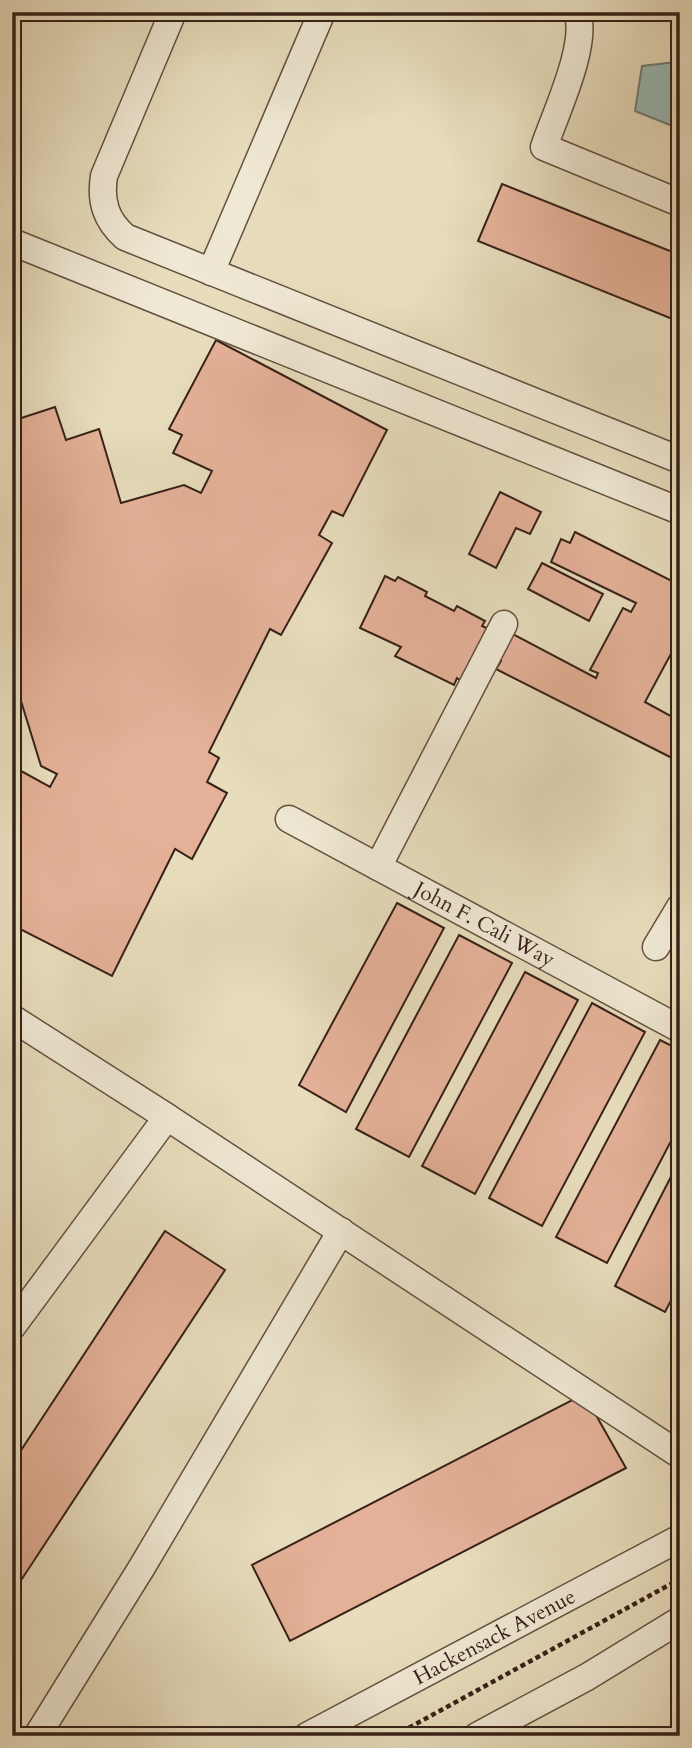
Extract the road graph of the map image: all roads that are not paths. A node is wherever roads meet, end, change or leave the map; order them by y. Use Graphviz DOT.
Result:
graph roads {
  1 [pos="173,12"];
  2 [pos="322,12"];
  3 [pos="577,12"];
  4 [pos="680,203"];
  5 [pos="12,242"];
  6 [pos="211,272"];
  7 [pos="680,460"];
  8 [pos="680,511"];
  9 [pos="504,624"];
  10 [pos="289,819"];
  11 [pos="378,867"];
  12 [pos="680,906"];
  13 [pos="656,947"];
  14 [pos="12,1018"];
  15 [pos="680,1029"];
  16 [pos="167,1117"];
  17 [pos="341,1231"];
  18 [pos="12,1326"];
  19 [pos="680,1455"];
  20 [pos="680,1538"];
  21 [pos="680,1620"];
  22 [pos="508,1727"];
  23 [pos="37,1736"];
  24 [pos="307,1736"];
  25 [pos="477,1736"];
  1 -- 6 [label="street"];
  2 -- 6 [label="street"];
  3 -- 4 [label="street"];
  5 -- 8 [label="street"];
  6 -- 7 [label="street"];
  9 -- 11 [label="street"];
  10 -- 11 [label="street, John F. Cali Way"];
  11 -- 15 [label="street, John F. Cali Way"];
  12 -- 13 [label="street"];
  14 -- 16 [label="street"];
  16 -- 17 [label="street"];
  16 -- 18 [label="street"];
  17 -- 19 [label="street"];
  17 -- 23 [label="street"];
  20 -- 24 [label="street, Hackensack Avenue"];
  21 -- 22 [label="street"];
  22 -- 25 [label="street"];
}
